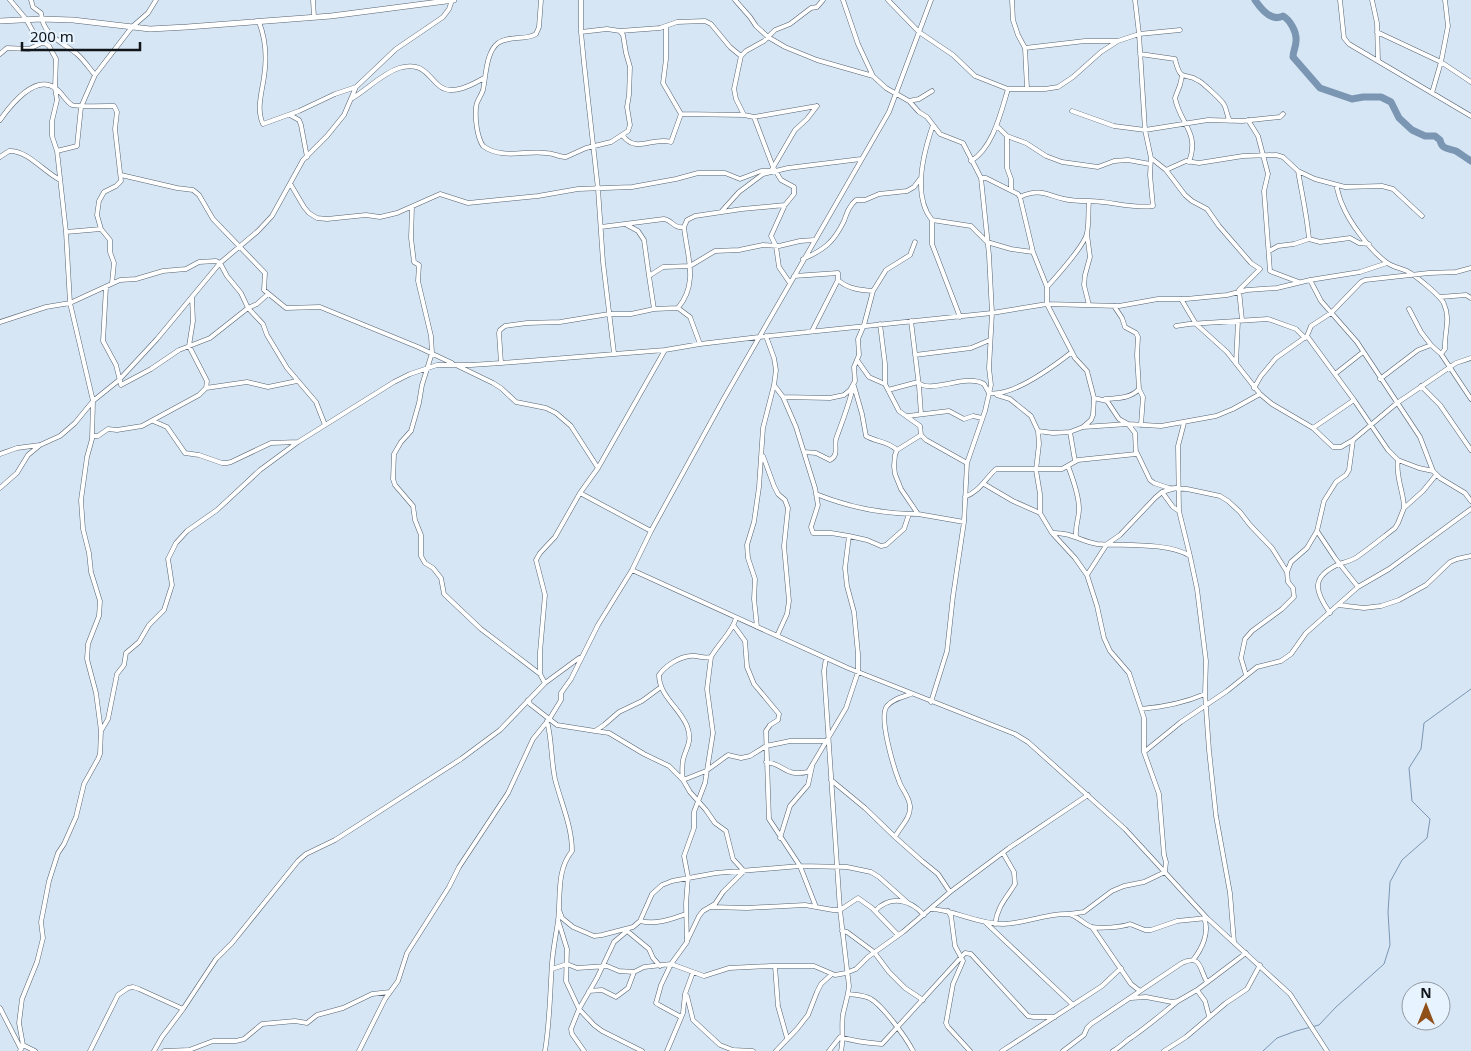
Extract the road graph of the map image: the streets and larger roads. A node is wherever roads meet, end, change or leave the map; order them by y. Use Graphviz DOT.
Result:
graph roads {
  1 [pos="10,0"];
  2 [pos="31,0"];
  3 [pos="156,0"];
  4 [pos="313,0"];
  5 [pos="453,0"];
  6 [pos="541,0"];
  7 [pos="581,0"];
  8 [pos="735,0"];
  9 [pos="823,0"];
  10 [pos="843,0"];
  11 [pos="888,0"];
  12 [pos="931,0"];
  13 [pos="1012,0"];
  14 [pos="1135,0"];
  15 [pos="1340,0"];
  16 [pos="1372,0"];
  17 [pos="1445,0"];
  18 [pos="420,2"];
  19 [pos="314,17"];
  20 [pos="26,19"];
  21 [pos="41,19"];
  22 [pos="0,21"];
  23 [pos="259,22"];
  24 [pos="666,26"];
  25 [pos="132,27"];
  26 [pos="1180,30"];
  27 [pos="620,31"];
  28 [pos="581,32"];
  29 [pos="919,32"];
  30 [pos="1378,32"];
  31 [pos="1138,34"];
  32 [pos="768,37"];
  33 [pos="1118,41"];
  34 [pos="44,42"];
  35 [pos="61,44"];
  36 [pos="1025,48"];
  37 [pos="52,50"];
  38 [pos="0,54"];
  39 [pos="1140,54"];
  40 [pos="741,56"];
  41 [pos="1378,61"];
  42 [pos="1441,62"];
  43 [pos="95,75"];
  44 [pos="873,76"];
  45 [pos="1182,76"];
  46 [pos="484,78"];
  47 [pos="1471,82"];
  48 [pos="356,87"];
  49 [pos="55,88"];
  50 [pos="1027,88"];
  51 [pos="1008,89"];
  52 [pos="932,91"];
  53 [pos="896,93"];
  54 [pos="1432,93"];
  55 [pos="351,99"];
  56 [pos="909,101"];
  57 [pos="81,106"];
  58 [pos="1072,111"];
  59 [pos="681,114"];
  60 [pos="1283,114"];
  61 [pos="290,115"];
  62 [pos="744,115"];
  63 [pos="1471,116"];
  64 [pos="754,117"];
  65 [pos="0,120"];
  66 [pos="1248,120"];
  67 [pos="1230,121"];
  68 [pos="1187,124"];
  69 [pos="933,125"];
  70 [pos="997,126"];
  71 [pos="1145,130"];
  72 [pos="623,136"];
  73 [pos="1007,136"];
  74 [pos="592,146"];
  75 [pos="56,151"];
  76 [pos="1262,156"];
  77 [pos="0,157"];
  78 [pos="306,157"];
  79 [pos="1151,158"];
  80 [pos="861,159"];
  81 [pos="972,161"];
  82 [pos="1189,162"];
  83 [pos="1150,164"];
  84 [pos="773,169"];
  85 [pos="1166,170"];
  86 [pos="1298,171"];
  87 [pos="121,175"];
  88 [pos="921,178"];
  89 [pos="980,178"];
  90 [pos="60,180"];
  91 [pos="291,185"];
  92 [pos="1336,185"];
  93 [pos="598,189"];
  94 [pos="1011,190"];
  95 [pos="1020,197"];
  96 [pos="1089,201"];
  97 [pos="785,205"];
  98 [pos="412,207"];
  99 [pos="720,212"];
  100 [pos="1422,216"];
  101 [pos="932,220"];
  102 [pos="627,225"];
  103 [pos="684,227"];
  104 [pos="601,228"];
  105 [pos="101,229"];
  106 [pos="66,232"];
  107 [pos="1087,234"];
  108 [pos="1309,239"];
  109 [pos="814,240"];
  110 [pos="915,242"];
  111 [pos="987,242"];
  112 [pos="1369,244"];
  113 [pos="776,246"];
  114 [pos="240,247"];
  115 [pos="1269,251"];
  116 [pos="1033,252"];
  117 [pos="804,259"];
  118 [pos="220,263"];
  119 [pos="1387,263"];
  120 [pos="690,266"];
  121 [pos="1471,268"];
  122 [pos="1260,269"];
  123 [pos="1270,272"];
  124 [pos="1414,275"];
  125 [pos="649,276"];
  126 [pos="794,276"];
  127 [pos="838,280"];
  128 [pos="1310,280"];
  129 [pos="790,282"];
  130 [pos="1299,282"];
  131 [pos="112,283"];
  132 [pos="106,287"];
  133 [pos="1047,287"];
  134 [pos="873,291"];
  135 [pos="1239,292"];
  136 [pos="268,294"];
  137 [pos="1440,297"];
  138 [pos="192,298"];
  139 [pos="1471,298"];
  140 [pos="1181,299"];
  141 [pos="70,304"];
  142 [pos="1047,304"];
  143 [pos="1089,306"];
  144 [pos="1114,306"];
  145 [pos="248,308"];
  146 [pos="678,308"];
  147 [pos="654,309"];
  148 [pos="1409,309"];
  149 [pos="992,313"];
  150 [pos="1331,313"];
  151 [pos="609,314"];
  152 [pos="960,317"];
  153 [pos="1240,320"];
  154 [pos="911,321"];
  155 [pos="0,322"];
  156 [pos="880,324"];
  157 [pos="1196,324"];
  158 [pos="864,325"];
  159 [pos="1176,326"];
  160 [pos="812,331"];
  161 [pos="766,336"];
  162 [pos="758,337"];
  163 [pos="1306,337"];
  164 [pos="991,340"];
  165 [pos="700,344"];
  166 [pos="1431,345"];
  167 [pos="189,346"];
  168 [pos="665,350"];
  169 [pos="1072,352"];
  170 [pos="1363,352"];
  171 [pos="614,353"];
  172 [pos="432,354"];
  173 [pos="1441,354"];
  174 [pos="915,355"];
  175 [pos="1471,358"];
  176 [pos="857,360"];
  177 [pos="501,363"];
  178 [pos="454,364"];
  179 [pos="1236,364"];
  180 [pos="428,367"];
  181 [pos="1450,368"];
  182 [pos="1335,374"];
  183 [pos="1380,379"];
  184 [pos="119,380"];
  185 [pos="298,381"];
  186 [pos="918,382"];
  187 [pos="885,384"];
  188 [pos="774,385"];
  189 [pos="854,385"];
  190 [pos="1421,386"];
  191 [pos="206,388"];
  192 [pos="1254,388"];
  193 [pos="1139,389"];
  194 [pos="888,390"];
  195 [pos="1471,391"];
  196 [pos="989,394"];
  197 [pos="1260,394"];
  198 [pos="1466,394"];
  199 [pos="997,395"];
  200 [pos="783,396"];
  201 [pos="1094,398"];
  202 [pos="1105,399"];
  203 [pos="1471,399"];
  204 [pos="1354,400"];
  205 [pos="93,401"];
  206 [pos="1397,403"];
  207 [pos="921,414"];
  208 [pos="908,416"];
  209 [pos="982,418"];
  210 [pos="153,421"];
  211 [pos="1184,423"];
  212 [pos="1128,424"];
  213 [pos="325,425"];
  214 [pos="1141,425"];
  215 [pos="1371,425"];
  216 [pos="1084,427"];
  217 [pos="1312,428"];
  218 [pos="1038,431"];
  219 [pos="1070,432"];
  220 [pos="921,435"];
  221 [pos="93,436"];
  222 [pos="1353,440"];
  223 [pos="298,442"];
  224 [pos="40,445"];
  225 [pos="897,450"];
  226 [pos="1471,450"];
  227 [pos="762,452"];
  228 [pos="804,452"];
  229 [pos="1137,452"];
  230 [pos="0,454"];
  231 [pos="1398,460"];
  232 [pos="1075,461"];
  233 [pos="967,463"];
  234 [pos="1068,466"];
  235 [pos="598,468"];
  236 [pos="1036,470"];
  237 [pos="1435,473"];
  238 [pos="984,484"];
  239 [pos="0,488"];
  240 [pos="1178,488"];
  241 [pos="1162,492"];
  242 [pos="580,493"];
  243 [pos="816,494"];
  244 [pos="965,497"];
  245 [pos="1471,500"];
  246 [pos="1404,508"];
  247 [pos="1471,509"];
  248 [pos="1179,511"];
  249 [pos="1040,513"];
  250 [pos="909,514"];
  251 [pos="918,514"];
  252 [pos="964,522"];
  253 [pos="1317,531"];
  254 [pos="651,532"];
  255 [pos="1052,533"];
  256 [pos="849,536"];
  257 [pos="1076,536"];
  258 [pos="1107,544"];
  259 [pos="1190,556"];
  260 [pos="1471,556"];
  261 [pos="1340,564"];
  262 [pos="632,570"];
  263 [pos="1286,572"];
  264 [pos="1087,575"];
  265 [pos="1358,587"];
  266 [pos="1338,605"];
  267 [pos="1330,613"];
  268 [pos="736,618"];
  269 [pos="734,626"];
  270 [pos="757,627"];
  271 [pos="777,636"];
  272 [pos="711,656"];
  273 [pos="581,657"];
  274 [pos="826,658"];
  275 [pos="858,672"];
  276 [pos="540,674"];
  277 [pos="1246,675"];
  278 [pos="545,683"];
  279 [pos="661,687"];
  280 [pos="912,694"];
  281 [pos="1205,694"];
  282 [pos="528,700"];
  283 [pos="931,702"];
  284 [pos="1206,705"];
  285 [pos="1141,709"];
  286 [pos="548,719"];
  287 [pos="595,730"];
  288 [pos="101,731"];
  289 [pos="828,739"];
  290 [pos="766,746"];
  291 [pos="1144,752"];
  292 [pos="766,762"];
  293 [pos="812,767"];
  294 [pos="706,771"];
  295 [pos="683,780"];
  296 [pos="831,780"];
  297 [pos="1088,795"];
  298 [pos="697,802"];
  299 [pos="896,837"];
  300 [pos="780,838"];
  301 [pos="1003,853"];
  302 [pos="800,866"];
  303 [pos="838,867"];
  304 [pos="744,870"];
  305 [pos="1165,872"];
  306 [pos="688,877"];
  307 [pos="950,892"];
  308 [pos="908,903"];
  309 [pos="711,907"];
  310 [pos="816,907"];
  311 [pos="931,909"];
  312 [pos="559,910"];
  313 [pos="840,910"];
  314 [pos="875,911"];
  315 [pos="948,911"];
  316 [pos="686,914"];
  317 [pos="1068,914"];
  318 [pos="924,915"];
  319 [pos="1206,918"];
  320 [pos="558,920"];
  321 [pos="640,921"];
  322 [pos="985,922"];
  323 [pos="995,924"];
  324 [pos="1092,927"];
  325 [pos="626,931"];
  326 [pos="842,931"];
  327 [pos="898,935"];
  328 [pos="687,942"];
  329 [pos="1234,942"];
  330 [pos="874,952"];
  331 [pos="1246,953"];
  332 [pos="961,958"];
  333 [pos="1193,960"];
  334 [pos="567,964"];
  335 [pos="671,964"];
  336 [pos="602,966"];
  337 [pos="660,966"];
  338 [pos="776,966"];
  339 [pos="1260,966"];
  340 [pos="1121,968"];
  341 [pos="552,969"];
  342 [pos="634,972"];
  343 [pos="693,972"];
  344 [pos="846,973"];
  345 [pos="832,974"];
  346 [pos="1207,982"];
  347 [pos="1197,990"];
  348 [pos="589,991"];
  349 [pos="1140,991"];
  350 [pos="390,992"];
  351 [pos="685,994"];
  352 [pos="848,994"];
  353 [pos="1129,999"];
  354 [pos="923,1000"];
  355 [pos="1178,1001"];
  356 [pos="1073,1005"];
  357 [pos="0,1008"];
  358 [pos="183,1008"];
  359 [pos="579,1009"];
  360 [pos="1209,1016"];
  361 [pos="681,1017"];
  362 [pos="1055,1017"];
  363 [pos="897,1028"];
  364 [pos="787,1038"];
  365 [pos="844,1038"];
  366 [pos="21,1048"];
  367 [pos="35,1051"];
  368 [pos="90,1051"];
  369 [pos="154,1051"];
  370 [pos="164,1051"];
  371 [pos="359,1051"];
  372 [pos="545,1051"];
  373 [pos="584,1051"];
  374 [pos="642,1051"];
  375 [pos="668,1051"];
  376 [pos="753,1051"];
  377 [pos="758,1051"];
  378 [pos="776,1051"];
  379 [pos="829,1051"];
  380 [pos="842,1051"];
  381 [pos="913,1051"];
  382 [pos="970,1051"];
  383 [pos="1002,1051"];
  384 [pos="1063,1051"];
  385 [pos="1113,1051"];
  386 [pos="1164,1051"];
  387 [pos="1328,1051"];
  1 -- 20 [label="street"];
  2 -- 21 [label="street"];
  3 -- 25 [label="street"];
  4 -- 19 [label="street"];
  5 -- 18 [label="street"];
  5 -- 48 [label="street"];
  6 -- 46 [label="street"];
  7 -- 28 [label="street"];
  8 -- 32 [label="street"];
  9 -- 32 [label="street"];
  10 -- 44 [label="street"];
  11 -- 29 [label="street"];
  12 -- 29 [label="street"];
  13 -- 36 [label="street"];
  14 -- 31 [label="street"];
  15 -- 41 [label="street"];
  16 -- 30 [label="street"];
  17 -- 42 [label="street"];
  18 -- 19 [label="street"];
  19 -- 23 [label="street"];
  20 -- 21 [label="street"];
  20 -- 22 [label="street"];
  20 -- 34 [label="street"];
  21 -- 25 [label="street"];
  21 -- 35 [label="street"];
  23 -- 25 [label="street"];
  23 -- 61 [label="street"];
  24 -- 27 [label="street"];
  24 -- 40 [label="street"];
  24 -- 59 [label="street"];
  25 -- 43 [label="street"];
  26 -- 31 [label="street"];
  27 -- 28 [label="street"];
  27 -- 72 [label="street"];
  28 -- 74 [label="street"];
  29 -- 51 [label="street"];
  29 -- 53 [label="street"];
  30 -- 41 [label="street"];
  30 -- 42 [label="street"];
  31 -- 33 [label="street"];
  31 -- 39 [label="street"];
  32 -- 40 [label="street"];
  32 -- 44 [label="street"];
  33 -- 36 [label="street"];
  33 -- 50 [label="street"];
  34 -- 37 [label="street"];
  34 -- 38 [label="street"];
  35 -- 37 [label="street"];
  35 -- 43 [label="street"];
  36 -- 50 [label="street"];
  37 -- 49 [label="street"];
  39 -- 45 [label="street"];
  39 -- 71 [label="street"];
  40 -- 62 [label="street"];
  41 -- 54 [label="street"];
  42 -- 47 [label="street"];
  42 -- 54 [label="street"];
  43 -- 57 [label="street"];
  44 -- 53 [label="street"];
  45 -- 67 [label="street"];
  45 -- 68 [label="street"];
  46 -- 55 [label="street"];
  46 -- 74 [label="street"];
  48 -- 55 [label="street"];
  48 -- 61 [label="street"];
  49 -- 57 [label="street"];
  49 -- 65 [label="street"];
  49 -- 75 [label="street"];
  50 -- 51 [label="street"];
  51 -- 70 [label="street"];
  52 -- 56 [label="street"];
  53 -- 56 [label="street"];
  53 -- 80 [label="street"];
  54 -- 63 [label="street"];
  55 -- 78 [label="street"];
  56 -- 69 [label="street"];
  57 -- 75 [label="street"];
  57 -- 87 [label="street"];
  58 -- 71 [label="street"];
  59 -- 62 [label="street"];
  59 -- 72 [label="street"];
  60 -- 66 [label="street"];
  61 -- 78 [label="street"];
  62 -- 64 [label="street"];
  64 -- 84 [label="street"];
  64 -- 84 [label="street"];
  66 -- 67 [label="street"];
  66 -- 76 [label="street"];
  67 -- 68 [label="street"];
  68 -- 71 [label="street"];
  68 -- 82 [label="street"];
  69 -- 81 [label="street"];
  69 -- 88 [label="street"];
  70 -- 73 [label="street"];
  70 -- 81 [label="street"];
  71 -- 79 [label="street"];
  72 -- 74 [label="street"];
  73 -- 83 [label="street"];
  73 -- 94 [label="street"];
  74 -- 93 [label="street"];
  75 -- 90 [label="street"];
  76 -- 82 [label="street"];
  76 -- 86 [label="street"];
  76 -- 115 [label="street"];
  77 -- 90 [label="street"];
  78 -- 91 [label="street"];
  79 -- 83 [label="street"];
  79 -- 85 [label="street"];
  80 -- 84 [label="street"];
  80 -- 109 [label="street"];
  81 -- 89 [label="street"];
  82 -- 85 [label="street"];
  83 -- 96 [label="street"];
  84 -- 93 [label="street"];
  84 -- 97 [label="street"];
  84 -- 99 [label="street"];
  85 -- 122 [label="street"];
  86 -- 92 [label="street"];
  86 -- 108 [label="street"];
  87 -- 105 [label="street"];
  87 -- 114 [label="street"];
  88 -- 101 [label="street"];
  88 -- 117 [label="street"];
  89 -- 94 [label="street"];
  89 -- 111 [label="street"];
  90 -- 106 [label="street"];
  91 -- 98 [label="street"];
  91 -- 114 [label="street"];
  92 -- 100 [label="street"];
  92 -- 112 [label="street"];
  93 -- 98 [label="street"];
  93 -- 104 [label="street"];
  94 -- 95 [label="street"];
  95 -- 96 [label="street"];
  95 -- 116 [label="street"];
  96 -- 107 [label="street"];
  97 -- 99 [label="street"];
  97 -- 113 [label="street"];
  98 -- 172 [label="street"];
  99 -- 103 [label="street"];
  101 -- 111 [label="street"];
  101 -- 152 [label="street"];
  102 -- 103 [label="street"];
  102 -- 104 [label="street"];
  102 -- 125 [label="street"];
  103 -- 120 [label="street"];
  104 -- 151 [label="street"];
  105 -- 106 [label="street"];
  105 -- 131 [label="street"];
  106 -- 141 [label="street"];
  107 -- 133 [label="street"];
  107 -- 143 [label="street"];
  108 -- 112 [label="street"];
  108 -- 115 [label="street"];
  109 -- 113 [label="street"];
  109 -- 117 [label="street"];
  110 -- 134 [label="street"];
  111 -- 116 [label="street"];
  111 -- 149 [label="street"];
  112 -- 119 [label="street"];
  113 -- 120 [label="street"];
  113 -- 129 [label="street"];
  114 -- 118 [label="street"];
  114 -- 136 [label="street"];
  115 -- 123 [label="street"];
  116 -- 133 [label="street"];
  117 -- 126 [label="street"];
  118 -- 131 [label="street"];
  118 -- 138 [label="street"];
  118 -- 145 [label="street"];
  119 -- 124 [label="street"];
  119 -- 128 [label="street"];
  120 -- 125 [label="street"];
  120 -- 146 [label="street"];
  121 -- 124 [label="street"];
  122 -- 123 [label="street"];
  122 -- 135 [label="street"];
  123 -- 130 [label="street"];
  124 -- 137 [label="street"];
  124 -- 150 [label="street"];
  125 -- 147 [label="street"];
  126 -- 127 [label="street"];
  126 -- 129 [label="street"];
  127 -- 134 [label="street"];
  127 -- 160 [label="street"];
  128 -- 130 [label="street"];
  128 -- 150 [label="street"];
  129 -- 162 [label="street"];
  130 -- 135 [label="street"];
  131 -- 132 [label="street"];
  132 -- 141 [label="street"];
  132 -- 184 [label="street"];
  133 -- 142 [label="street"];
  134 -- 158 [label="street"];
  135 -- 140 [label="street"];
  135 -- 153 [label="street"];
  136 -- 145 [label="street"];
  136 -- 172 [label="street"];
  137 -- 139 [label="street"];
  137 -- 173 [label="street"];
  138 -- 167 [label="street"];
  138 -- 184 [label="street"];
  140 -- 144 [label="street"];
  140 -- 157 [label="street"];
  141 -- 155 [label="street"];
  141 -- 205 [label="street"];
  142 -- 143 [label="street"];
  142 -- 149 [label="street"];
  142 -- 169 [label="street"];
  143 -- 144 [label="street"];
  144 -- 193 [label="street"];
  145 -- 167 [label="street"];
  145 -- 185 [label="street"];
  146 -- 147 [label="street"];
  146 -- 165 [label="street"];
  147 -- 151 [label="street"];
  148 -- 166 [label="street"];
  149 -- 152 [label="street"];
  149 -- 164 [label="street"];
  150 -- 163 [label="street"];
  150 -- 170 [label="street"];
  151 -- 171 [label="street"];
  151 -- 177 [label="street"];
  152 -- 154 [label="street"];
  153 -- 157 [label="street"];
  153 -- 163 [label="street"];
  153 -- 179 [label="street"];
  154 -- 156 [label="street"];
  154 -- 174 [label="street"];
  156 -- 158 [label="street"];
  156 -- 187 [label="street"];
  157 -- 159 [label="street"];
  157 -- 179 [label="street"];
  158 -- 160 [label="street"];
  158 -- 176 [label="street"];
  160 -- 161 [label="street"];
  161 -- 162 [label="street"];
  161 -- 188 [label="street"];
  162 -- 165 [label="street"];
  162 -- 254 [label="street"];
  163 -- 182 [label="street"];
  163 -- 192 [label="street"];
  164 -- 174 [label="street"];
  164 -- 196 [label="street"];
  165 -- 168 [label="street"];
  166 -- 173 [label="street"];
  166 -- 183 [label="street"];
  167 -- 184 [label="street"];
  167 -- 191 [label="street"];
  168 -- 171 [label="street"];
  168 -- 235 [label="street"];
  169 -- 199 [label="street"];
  169 -- 201 [label="street"];
  170 -- 182 [label="street"];
  170 -- 183 [label="street"];
  171 -- 177 [label="street"];
  172 -- 178 [label="street"];
  172 -- 180 [label="street"];
  173 -- 181 [label="street"];
  174 -- 186 [label="street"];
  175 -- 181 [label="street"];
  176 -- 187 [label="street"];
  176 -- 189 [label="street"];
  177 -- 178 [label="street"];
  178 -- 180 [label="street"];
  178 -- 235 [label="street"];
  179 -- 192 [label="street"];
  180 -- 213 [label="street"];
  180 -- 276 [label="street"];
  181 -- 190 [label="street"];
  181 -- 198 [label="street"];
  182 -- 204 [label="street"];
  183 -- 206 [label="street"];
  184 -- 205 [label="street"];
  185 -- 191 [label="street"];
  185 -- 213 [label="street"];
  186 -- 194 [label="street"];
  186 -- 196 [label="street"];
  186 -- 207 [label="street"];
  187 -- 194 [label="street"];
  188 -- 200 [label="street"];
  188 -- 227 [label="street"];
  189 -- 200 [label="street"];
  189 -- 225 [label="street"];
  189 -- 228 [label="street"];
  190 -- 206 [label="street"];
  190 -- 226 [label="street"];
  191 -- 210 [label="street"];
  192 -- 197 [label="street"];
  193 -- 202 [label="street"];
  193 -- 214 [label="street"];
  194 -- 208 [label="street"];
  195 -- 198 [label="street"];
  196 -- 199 [label="street"];
  196 -- 209 [label="street"];
  197 -- 211 [label="street"];
  197 -- 217 [label="street"];
  198 -- 203 [label="street"];
  199 -- 218 [label="street"];
  200 -- 228 [label="street"];
  201 -- 202 [label="street"];
  201 -- 216 [label="street"];
  202 -- 212 [label="street"];
  204 -- 215 [label="street"];
  204 -- 217 [label="street"];
  205 -- 221 [label="street"];
  205 -- 224 [label="street"];
  206 -- 215 [label="street"];
  206 -- 237 [label="street"];
  207 -- 208 [label="street"];
  207 -- 209 [label="street"];
  208 -- 220 [label="street"];
  209 -- 233 [label="street"];
  210 -- 221 [label="street"];
  210 -- 223 [label="street"];
  211 -- 214 [label="street"];
  211 -- 240 [label="street"];
  212 -- 214 [label="street"];
  212 -- 216 [label="street"];
  212 -- 229 [label="street"];
  213 -- 223 [label="street"];
  215 -- 222 [label="street"];
  215 -- 231 [label="street"];
  216 -- 219 [label="street"];
  217 -- 222 [label="street"];
  218 -- 219 [label="street"];
  218 -- 236 [label="street"];
  219 -- 232 [label="street"];
  220 -- 225 [label="street"];
  220 -- 233 [label="street"];
  221 -- 288 [label="street"];
  222 -- 253 [label="street"];
  223 -- 288 [label="street"];
  224 -- 230 [label="street"];
  224 -- 239 [label="street"];
  225 -- 251 [label="street"];
  227 -- 270 [label="street"];
  227 -- 271 [label="street"];
  228 -- 243 [label="street"];
  229 -- 232 [label="street"];
  229 -- 240 [label="street"];
  231 -- 237 [label="street"];
  231 -- 246 [label="street"];
  232 -- 234 [label="street"];
  233 -- 244 [label="street"];
  234 -- 236 [label="street"];
  234 -- 257 [label="street"];
  235 -- 242 [label="street"];
  236 -- 238 [label="street"];
  236 -- 249 [label="street"];
  237 -- 245 [label="street"];
  237 -- 246 [label="street"];
  238 -- 244 [label="street"];
  238 -- 249 [label="street"];
  240 -- 241 [label="street"];
  240 -- 248 [label="street"];
  240 -- 263 [label="street"];
  241 -- 248 [label="street"];
  241 -- 258 [label="street"];
  242 -- 254 [label="street"];
  242 -- 276 [label="street"];
  243 -- 250 [label="street"];
  243 -- 256 [label="street"];
  244 -- 252 [label="street"];
  246 -- 261 [label="street"];
  247 -- 265 [label="street"];
  248 -- 259 [label="street"];
  249 -- 255 [label="street"];
  250 -- 251 [label="street"];
  250 -- 256 [label="street"];
  251 -- 252 [label="street"];
  252 -- 283 [label="street"];
  253 -- 261 [label="street"];
  253 -- 263 [label="street"];
  254 -- 262 [label="street"];
  255 -- 257 [label="street"];
  255 -- 264 [label="street"];
  256 -- 275 [label="street"];
  257 -- 258 [label="street"];
  258 -- 259 [label="street"];
  258 -- 264 [label="street"];
  259 -- 281 [label="street"];
  260 -- 266 [label="street"];
  261 -- 265 [label="street"];
  261 -- 267 [label="street"];
  262 -- 268 [label="street"];
  262 -- 273 [label="street"];
  263 -- 277 [label="street"];
  264 -- 285 [label="street"];
  265 -- 266 [label="street"];
  266 -- 267 [label="street"];
  267 -- 277 [label="street"];
  268 -- 269 [label="street"];
  268 -- 270 [label="street"];
  269 -- 272 [label="street"];
  269 -- 290 [label="street"];
  270 -- 271 [label="street"];
  271 -- 274 [label="street"];
  272 -- 279 [label="street"];
  272 -- 294 [label="street"];
  273 -- 278 [label="street"];
  273 -- 286 [label="street"];
  274 -- 275 [label="street"];
  274 -- 289 [label="street"];
  275 -- 280 [label="street"];
  275 -- 289 [label="street"];
  276 -- 278 [label="street"];
  277 -- 284 [label="street"];
  278 -- 282 [label="street"];
  279 -- 287 [label="street"];
  279 -- 295 [label="street"];
  280 -- 283 [label="street"];
  280 -- 299 [label="street"];
  281 -- 284 [label="street"];
  281 -- 285 [label="street"];
  282 -- 286 [label="street"];
  282 -- 358 [label="street"];
  283 -- 297 [label="street"];
  284 -- 291 [label="street"];
  284 -- 329 [label="street"];
  285 -- 291 [label="street"];
  286 -- 287 [label="street"];
  286 -- 312 [label="street"];
  286 -- 350 [label="street"];
  287 -- 295 [label="street"];
  288 -- 366 [label="street"];
  289 -- 290 [label="street"];
  289 -- 293 [label="street"];
  289 -- 296 [label="street"];
  290 -- 292 [label="street"];
  290 -- 294 [label="street"];
  291 -- 305 [label="street"];
  292 -- 293 [label="street"];
  292 -- 300 [label="street"];
  293 -- 300 [label="street"];
  294 -- 295 [label="street"];
  294 -- 298 [label="street"];
  295 -- 298 [label="street"];
  296 -- 299 [label="street"];
  296 -- 303 [label="street"];
  297 -- 301 [label="street"];
  297 -- 305 [label="street"];
  298 -- 304 [label="street"];
  298 -- 306 [label="street"];
  299 -- 307 [label="street"];
  300 -- 302 [label="street"];
  301 -- 307 [label="street"];
  301 -- 323 [label="street"];
  302 -- 303 [label="street"];
  302 -- 304 [label="street"];
  302 -- 310 [label="street"];
  303 -- 308 [label="street"];
  303 -- 313 [label="street"];
  304 -- 306 [label="street"];
  304 -- 309 [label="street"];
  305 -- 317 [label="street"];
  305 -- 319 [label="street"];
  306 -- 316 [label="street"];
  306 -- 321 [label="street"];
  307 -- 311 [label="street"];
  308 -- 314 [label="street"];
  308 -- 318 [label="street"];
  309 -- 310 [label="street"];
  309 -- 328 [label="street"];
  310 -- 313 [label="street"];
  311 -- 315 [label="street"];
  311 -- 318 [label="street"];
  312 -- 320 [label="street"];
  312 -- 325 [label="street"];
  313 -- 314 [label="street"];
  313 -- 326 [label="street"];
  314 -- 327 [label="street"];
  315 -- 322 [label="street"];
  315 -- 332 [label="street"];
  316 -- 321 [label="street"];
  316 -- 328 [label="street"];
  317 -- 323 [label="street"];
  317 -- 324 [label="street"];
  318 -- 327 [label="street"];
  319 -- 324 [label="street"];
  319 -- 329 [label="street"];
  319 -- 333 [label="street"];
  320 -- 334 [label="street"];
  320 -- 341 [label="street"];
  321 -- 325 [label="street"];
  322 -- 323 [label="street"];
  322 -- 356 [label="street"];
  324 -- 340 [label="street"];
  325 -- 336 [label="street"];
  325 -- 337 [label="street"];
  326 -- 330 [label="street"];
  326 -- 344 [label="street"];
  327 -- 330 [label="street"];
  328 -- 335 [label="street"];
  329 -- 331 [label="street"];
  330 -- 344 [label="street"];
  330 -- 354 [label="street"];
  331 -- 339 [label="street"];
  331 -- 346 [label="street"];
  332 -- 354 [label="street"];
  332 -- 362 [label="street"];
  332 -- 382 [label="street"];
  333 -- 346 [label="street"];
  333 -- 349 [label="street"];
  334 -- 336 [label="street"];
  334 -- 341 [label="street"];
  334 -- 359 [label="street"];
  335 -- 337 [label="street"];
  335 -- 343 [label="street"];
  335 -- 361 [label="street"];
  336 -- 342 [label="street"];
  336 -- 348 [label="street"];
  337 -- 342 [label="street"];
  338 -- 343 [label="street"];
  338 -- 345 [label="street"];
  338 -- 364 [label="street"];
  339 -- 360 [label="street"];
  339 -- 387 [label="street"];
  340 -- 349 [label="street"];
  340 -- 356 [label="street"];
  341 -- 372 [label="street"];
  342 -- 348 [label="street"];
  343 -- 351 [label="street"];
  344 -- 345 [label="street"];
  344 -- 352 [label="street"];
  345 -- 364 [label="street"];
  346 -- 347 [label="street"];
  347 -- 355 [label="street"];
  347 -- 360 [label="street"];
  348 -- 359 [label="street"];
  349 -- 353 [label="street"];
  350 -- 370 [label="street"];
  350 -- 371 [label="street"];
  351 -- 361 [label="street"];
  351 -- 376 [label="street"];
  352 -- 363 [label="street"];
  352 -- 365 [label="street"];
  353 -- 355 [label="street"];
  353 -- 384 [label="street"];
  354 -- 363 [label="street"];
  355 -- 385 [label="street"];
  356 -- 362 [label="street"];
  357 -- 366 [label="street"];
  358 -- 368 [label="street"];
  358 -- 369 [label="street"];
  359 -- 373 [label="street"];
  359 -- 374 [label="street"];
  360 -- 386 [label="street"];
  361 -- 375 [label="street"];
  362 -- 383 [label="street"];
  363 -- 365 [label="street"];
  363 -- 381 [label="street"];
  364 -- 378 [label="street"];
  365 -- 379 [label="street"];
  365 -- 380 [label="street"];
  366 -- 367 [label="street"];
  376 -- 377 [label="street"];
}
